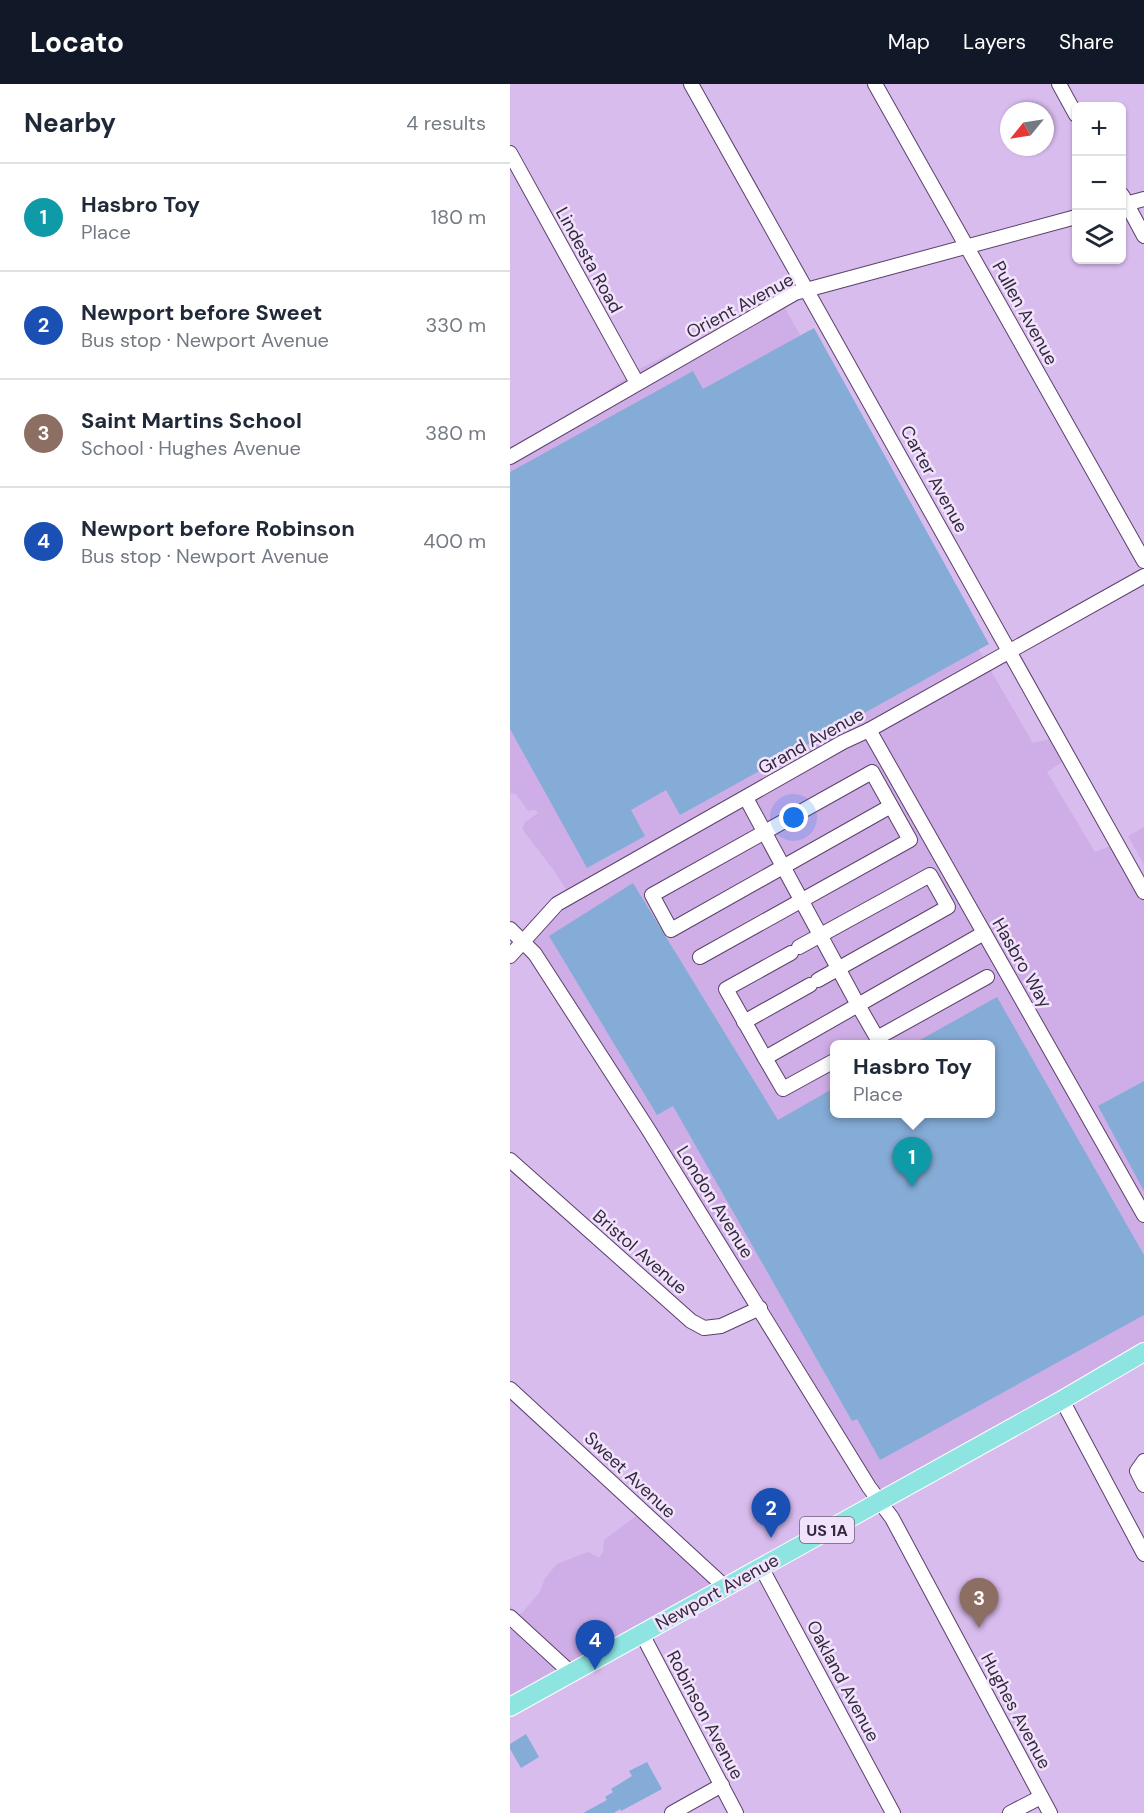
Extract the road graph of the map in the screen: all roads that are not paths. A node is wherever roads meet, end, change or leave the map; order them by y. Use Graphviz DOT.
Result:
graph roads {
  1 [pos="691,84"];
  2 [pos="875,84"];
  3 [pos="1059,84"];
  4 [pos="1072,106"];
  5 [pos="510,153"];
  6 [pos="1144,199"];
  7 [pos="1126,202"];
  8 [pos="1126,207"];
  9 [pos="1072,219"];
  10 [pos="1144,236"];
  11 [pos="967,247"];
  12 [pos="807,290"];
  13 [pos="638,383"];
  14 [pos="510,457"];
  15 [pos="1144,561"];
  16 [pos="1144,576"];
  17 [pos="1010,650"];
  18 [pos="869,730"];
  19 [pos="746,798"];
  20 [pos="891,806"];
  21 [pos="764,833"];
  22 [pos="782,866"];
  23 [pos="1144,892"];
  24 [pos="800,901"];
  25 [pos="510,929"];
  26 [pos="984,933"];
  27 [pos="819,936"];
  28 [pos="523,941"];
  29 [pos="510,956"];
  30 [pos="700,957"];
  31 [pos="838,969"];
  32 [pos="987,977"];
  33 [pos="858,1005"];
  34 [pos="744,1022"];
  35 [pos="765,1058"];
  36 [pos="830,1063"];
  37 [pos="510,1160"];
  38 [pos="1140,1197"];
  39 [pos="1144,1215"];
  40 [pos="760,1308"];
  41 [pos="1142,1359"];
  42 [pos="510,1389"];
  43 [pos="1062,1400"];
  44 [pos="1144,1461"];
  45 [pos="1144,1485"];
  46 [pos="879,1501"];
  47 [pos="1144,1554"];
  48 [pos="761,1567"];
  49 [pos="725,1587"];
  50 [pos="510,1617"];
  51 [pos="642,1634"];
  52 [pos="571,1673"];
  53 [pos="510,1707"];
  54 [pos="722,1785"];
  55 [pos="1041,1797"];
  56 [pos="672,1813"];
  57 [pos="736,1813"];
  58 [pos="893,1813"];
  59 [pos="1010,1813"];
  60 [pos="1050,1813"];
  1 -- 12 [label="street, Carter Avenue"];
  2 -- 11 [label="street, Pullen Avenue"];
  3 -- 4 [label="street"];
  5 -- 13 [label="street, Lindesta Road"];
  6 -- 7 [label="street"];
  8 -- 10 [label="street"];
  9 -- 11 [label="street, Orient Avenue"];
  11 -- 12 [label="street, Orient Avenue"];
  11 -- 15 [label="street, Pullen Avenue"];
  12 -- 13 [label="street, Orient Avenue"];
  12 -- 17 [label="street, Carter Avenue"];
  13 -- 14 [label="street, Orient Avenue"];
  16 -- 17 [label="street, Grand Avenue"];
  17 -- 18 [label="street, Grand Avenue"];
  17 -- 23 [label="street, Carter Avenue"];
  18 -- 19 [label="street, Grand Avenue"];
  18 -- 26 [label="street, Hasbro Way"];
  19 -- 21 [label="street"];
  19 -- 28 [label="street, Grand Avenue"];
  20 -- 21 [label="street"];
  20 -- 22 [label="street"];
  20 -- 24 [label="street"];
  21 -- 22 [label="street"];
  21 -- 22 [label="street"];
  22 -- 24 [label="street"];
  24 -- 27 [label="street"];
  24 -- 30 [label="street"];
  25 -- 28 [label="street, London Avenue"];
  26 -- 33 [label="street"];
  26 -- 38 [label="street, Hasbro Way"];
  27 -- 31 [label="street"];
  27 -- 31 [label="street"];
  27 -- 34 [label="street"];
  28 -- 29 [label="street, Grand Avenue"];
  28 -- 40 [label="street, London Avenue"];
  31 -- 33 [label="street"];
  31 -- 34 [label="street"];
  32 -- 33 [label="street"];
  33 -- 35 [label="street"];
  34 -- 35 [label="street"];
  35 -- 36 [label="street"];
  37 -- 40 [label="street, Bristol Avenue"];
  38 -- 39 [label="street, Hasbro Way"];
  40 -- 46 [label="street, London Avenue"];
  41 -- 43 [label="main road, Newport Avenue / US 1A"];
  42 -- 49 [label="street, Sweet Avenue"];
  43 -- 46 [label="main road, Newport Avenue / US 1A"];
  43 -- 47 [label="street"];
  44 -- 45 [label="street"];
  46 -- 48 [label="main road, Newport Avenue / US 1A"];
  46 -- 55 [label="street, Hughes Avenue"];
  48 -- 49 [label="main road, Newport Avenue / US 1A"];
  48 -- 58 [label="street, Oakland Avenue"];
  49 -- 51 [label="main road, Newport Avenue / US 1A"];
  50 -- 52 [label="street"];
  51 -- 52 [label="main road, Newport Avenue / US 1A"];
  51 -- 54 [label="street, Robinson Avenue"];
  52 -- 53 [label="main road, Newport Avenue / US 1A"];
  54 -- 56 [label="street"];
  54 -- 57 [label="street, Robinson Avenue"];
  55 -- 59 [label="street"];
  55 -- 60 [label="street, Hughes Avenue"];
}
